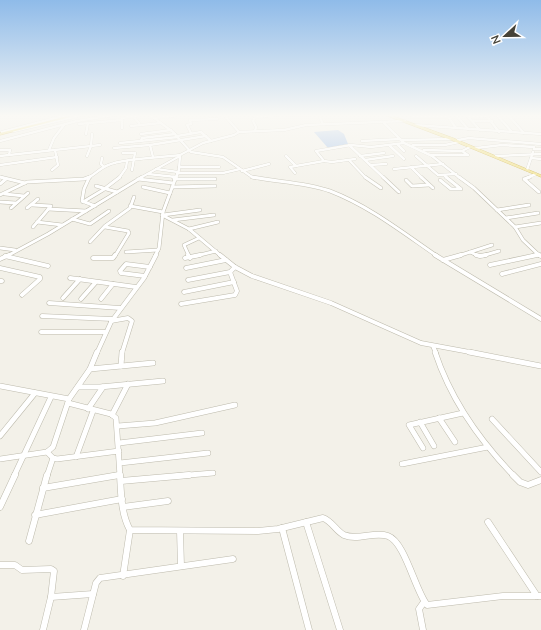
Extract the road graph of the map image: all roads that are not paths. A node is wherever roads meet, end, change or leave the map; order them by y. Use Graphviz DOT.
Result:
graph roads {
  1 [pos="51,144"];
  2 [pos="155,144"];
  3 [pos="184,144"];
  4 [pos="203,144"];
  5 [pos="410,144"];
  6 [pos="424,144"];
  7 [pos="447,144"];
  8 [pos="465,144"];
  9 [pos="467,144"];
  10 [pos="530,144"];
  11 [pos="540,144"];
  12 [pos="150,145"];
  13 [pos="349,145"];
  14 [pos="398,145"];
  15 [pos="502,145"];
  16 [pos="91,146"];
  17 [pos="100,146"];
  18 [pos="390,146"];
  19 [pos="534,146"];
  20 [pos="368,147"];
  21 [pos="470,147"];
  22 [pos="114,148"];
  23 [pos="476,148"];
  24 [pos="541,149"];
  25 [pos="0,150"];
  26 [pos="49,150"];
  27 [pos="56,150"];
  28 [pos="189,150"];
  29 [pos="421,150"];
  30 [pos="404,151"];
  31 [pos="462,151"];
  32 [pos="123,153"];
  33 [pos="372,153"];
  34 [pos="384,153"];
  35 [pos="358,154"];
  36 [pos="532,154"];
  37 [pos="541,154"];
  38 [pos="9,155"];
  39 [pos="430,155"];
  40 [pos="0,156"];
  41 [pos="87,156"];
  42 [pos="180,156"];
  43 [pos="286,156"];
  44 [pos="393,156"];
  45 [pos="416,156"];
  46 [pos="496,156"];
  47 [pos="57,157"];
  48 [pos="153,157"];
  49 [pos="102,158"];
  50 [pos="531,158"];
  51 [pos="355,159"];
  52 [pos="404,159"];
  53 [pos="541,159"];
  54 [pos="134,160"];
  55 [pos="349,160"];
  56 [pos="365,160"];
  57 [pos="127,161"];
  58 [pos="324,161"];
  59 [pos="269,164"];
  60 [pos="386,164"];
  61 [pos="443,164"];
  62 [pos="0,165"];
  63 [pos="370,165"];
  64 [pos="428,165"];
  65 [pos="296,166"];
  66 [pos="104,167"];
  67 [pos="179,167"];
  68 [pos="219,167"];
  69 [pos="411,167"];
  70 [pos="156,169"];
  71 [pos="394,169"];
  72 [pos="52,170"];
  73 [pos="132,170"];
  74 [pos="241,170"];
  75 [pos="528,170"];
  76 [pos="295,173"];
  77 [pos="148,174"];
  78 [pos="457,174"];
  79 [pos="444,175"];
  80 [pos="540,175"];
  81 [pos="0,177"];
  82 [pos="88,178"];
  83 [pos="6,179"];
  84 [pos="138,179"];
  85 [pos="175,179"];
  86 [pos="215,179"];
  87 [pos="406,180"];
  88 [pos="440,180"];
  89 [pos="25,182"];
  90 [pos="0,184"];
  91 [pos="430,185"];
  92 [pos="96,186"];
  93 [pos="215,186"];
  94 [pos="143,187"];
  95 [pos="381,188"];
  96 [pos="433,188"];
  97 [pos="105,189"];
  98 [pos="118,192"];
  99 [pos="170,192"];
  100 [pos="399,192"];
  101 [pos="532,192"];
  102 [pos="540,192"];
  103 [pos="28,193"];
  104 [pos="2,194"];
  105 [pos="24,196"];
  106 [pos="134,198"];
  107 [pos="38,199"];
  108 [pos="0,202"];
  109 [pos="83,202"];
  110 [pos="16,203"];
  111 [pos="32,205"];
  112 [pos="529,205"];
  113 [pos="94,206"];
  114 [pos="130,206"];
  115 [pos="11,208"];
  116 [pos="27,208"];
  117 [pos="48,208"];
  118 [pos="200,210"];
  119 [pos="497,210"];
  120 [pos="86,211"];
  121 [pos="110,211"];
  122 [pos="538,213"];
  123 [pos="162,214"];
  124 [pos="214,215"];
  125 [pos="506,218"];
  126 [pos="72,219"];
  127 [pos="172,220"];
  128 [pos="37,222"];
  129 [pos="218,222"];
  130 [pos="541,223"];
  131 [pos="63,225"];
  132 [pos="33,227"];
  133 [pos="104,227"];
  134 [pos="515,227"];
  135 [pos="189,229"];
  136 [pos="199,238"];
  137 [pos="90,242"];
  138 [pos="492,245"];
  139 [pos="0,248"];
  140 [pos="15,250"];
  141 [pos="158,250"];
  142 [pos="216,251"];
  143 [pos="499,251"];
  144 [pos="126,252"];
  145 [pos="470,252"];
  146 [pos="540,255"];
  147 [pos="2,258"];
  148 [pos="93,258"];
  149 [pos="184,258"];
  150 [pos="190,258"];
  151 [pos="226,260"];
  152 [pos="443,260"];
  153 [pos="541,264"];
  154 [pos="490,265"];
  155 [pos="48,266"];
  156 [pos="150,267"];
  157 [pos="235,267"];
  158 [pos="0,268"];
  159 [pos="186,268"];
  160 [pos="230,272"];
  161 [pos="502,274"];
  162 [pos="145,276"];
  163 [pos="70,278"];
  164 [pos="80,279"];
  165 [pos="188,280"];
  166 [pos="96,282"];
  167 [pos="234,282"];
  168 [pos="114,284"];
  169 [pos="136,288"];
  170 [pos="184,292"];
  171 [pos="22,295"];
  172 [pos="62,298"];
  173 [pos="81,299"];
  174 [pos="102,299"];
  175 [pos="49,303"];
  176 [pos="181,304"];
  177 [pos="120,308"];
  178 [pos="42,316"];
  179 [pos="111,320"];
  180 [pos="541,320"];
  181 [pos="41,332"];
  182 [pos="105,332"];
  183 [pos="433,346"];
  184 [pos="153,363"];
  185 [pos="121,366"];
  186 [pos="541,366"];
  187 [pos="90,369"];
  188 [pos="163,381"];
  189 [pos="128,384"];
  190 [pos="0,386"];
  191 [pos="78,387"];
  192 [pos="103,387"];
  193 [pos="34,393"];
  194 [pos="51,397"];
  195 [pos="68,401"];
  196 [pos="235,405"];
  197 [pos="90,410"];
  198 [pos="463,413"];
  199 [pos="112,415"];
  200 [pos="438,418"];
  201 [pos="492,419"];
  202 [pos="420,422"];
  203 [pos="118,426"];
  204 [pos="202,433"];
  205 [pos="0,436"];
  206 [pos="119,442"];
  207 [pos="455,442"];
  208 [pos="434,446"];
  209 [pos="488,447"];
  210 [pos="423,448"];
  211 [pos="119,451"];
  212 [pos="46,452"];
  213 [pos="208,454"];
  214 [pos="23,456"];
  215 [pos="76,457"];
  216 [pos="53,458"];
  217 [pos="0,459"];
  218 [pos="120,462"];
  219 [pos="402,464"];
  220 [pos="541,472"];
  221 [pos="213,473"];
  222 [pos="121,478"];
  223 [pos="541,480"];
  224 [pos="43,488"];
  225 [pos="122,499"];
  226 [pos="168,501"];
  227 [pos="0,507"];
  228 [pos="123,507"];
  229 [pos="35,515"];
  230 [pos="306,522"];
  231 [pos="488,522"];
  232 [pos="282,528"];
  233 [pos="130,530"];
  234 [pos="180,531"];
  235 [pos="29,541"];
  236 [pos="233,559"];
  237 [pos="0,565"];
  238 [pos="181,566"];
  239 [pos="123,576"];
  240 [pos="93,594"];
  241 [pos="539,596"];
  242 [pos="51,597"];
  243 [pos="424,602"];
  244 [pos="43,630"];
  245 [pos="84,630"];
  246 [pos="310,630"];
  247 [pos="340,630"];
  248 [pos="423,630"];
  1 -- 26 [label="street"];
  2 -- 12 [label="street"];
  3 -- 28 [label="street"];
  4 -- 28 [label="street"];
  5 -- 29 [label="street"];
  6 -- 7 [label="street"];
  8 -- 21 [label="highway"];
  9 -- 23 [label="highway"];
  10 -- 19 [label="street"];
  11 -- 19 [label="street"];
  12 -- 22 [label="street"];
  12 -- 48 [label="street"];
  13 -- 20 [label="street"];
  13 -- 35 [label="street"];
  13 -- 58 [label="street"];
  14 -- 18 [label="street"];
  14 -- 30 [label="street"];
  15 -- 19 [label="street"];
  15 -- 23 [label="street"];
  16 -- 17 [label="street"];
  16 -- 27 [label="street"];
  16 -- 41 [label="street"];
  18 -- 20 [label="street"];
  18 -- 52 [label="street"];
  19 -- 24 [label="street"];
  19 -- 36 [label="street"];
  20 -- 33 [label="street"];
  21 -- 31 [label="street"];
  21 -- 75 [label="highway"];
  23 -- 46 [label="highway"];
  25 -- 38 [label="street"];
  26 -- 27 [label="street"];
  26 -- 38 [label="street"];
  27 -- 47 [label="street"];
  28 -- 42 [label="street"];
  28 -- 74 [label="street"];
  29 -- 31 [label="street"];
  29 -- 39 [label="street"];
  31 -- 39 [label="street"];
  32 -- 54 [label="street"];
  33 -- 34 [label="street"];
  33 -- 35 [label="street"];
  35 -- 56 [label="street"];
  36 -- 37 [label="street"];
  36 -- 46 [label="street"];
  36 -- 50 [label="street"];
  38 -- 40 [label="street"];
  39 -- 61 [label="street"];
  42 -- 48 [label="street"];
  42 -- 67 [label="street"];
  42 -- 70 [label="street"];
  43 -- 65 [label="street"];
  44 -- 56 [label="street"];
  45 -- 64 [label="street"];
  46 -- 75 [label="highway"];
  47 -- 62 [label="street"];
  47 -- 72 [label="street"];
  48 -- 54 [label="street"];
  49 -- 66 [label="street"];
  50 -- 53 [label="street"];
  50 -- 75 [label="street"];
  51 -- 55 [label="street"];
  54 -- 57 [label="street"];
  54 -- 73 [label="street"];
  55 -- 58 [label="street"];
  55 -- 95 [label="street"];
  56 -- 63 [label="street"];
  57 -- 66 [label="street"];
  57 -- 97 [label="street"];
  58 -- 65 [label="street"];
  59 -- 74 [label="street"];
  60 -- 63 [label="street"];
  61 -- 64 [label="street"];
  61 -- 78 [label="street"];
  63 -- 100 [label="street"];
  64 -- 69 [label="street"];
  64 -- 79 [label="street"];
  65 -- 76 [label="street"];
  66 -- 82 [label="street"];
  67 -- 68 [label="street"];
  67 -- 85 [label="street"];
  69 -- 71 [label="street"];
  69 -- 91 [label="street"];
  70 -- 77 [label="street"];
  70 -- 85 [label="street"];
  74 -- 85 [label="street"];
  74 -- 152 [label="street"];
  75 -- 80 [label="highway"];
  77 -- 84 [label="street"];
  77 -- 85 [label="street"];
  78 -- 79 [label="street"];
  78 -- 119 [label="street"];
  79 -- 88 [label="street"];
  80 -- 102 [label="street"];
  81 -- 83 [label="street"];
  82 -- 89 [label="street"];
  82 -- 109 [label="street"];
  83 -- 89 [label="street"];
  83 -- 90 [label="street"];
  84 -- 85 [label="street"];
  84 -- 98 [label="street"];
  85 -- 86 [label="street"];
  85 -- 93 [label="street"];
  85 -- 99 [label="street"];
  87 -- 91 [label="street"];
  89 -- 104 [label="street"];
  91 -- 96 [label="street"];
  92 -- 97 [label="street"];
  94 -- 99 [label="street"];
  97 -- 98 [label="street"];
  97 -- 109 [label="street"];
  98 -- 113 [label="street"];
  99 -- 123 [label="street"];
  101 -- 102 [label="street"];
  103 -- 105 [label="street"];
  104 -- 105 [label="street"];
  105 -- 110 [label="street"];
  106 -- 114 [label="street"];
  107 -- 111 [label="street"];
  108 -- 110 [label="street"];
  109 -- 113 [label="street"];
  110 -- 115 [label="street"];
  111 -- 116 [label="street"];
  111 -- 117 [label="street"];
  112 -- 119 [label="street"];
  113 -- 120 [label="street"];
  114 -- 123 [label="street"];
  114 -- 133 [label="street"];
  117 -- 120 [label="street"];
  117 -- 128 [label="street"];
  118 -- 123 [label="street"];
  119 -- 125 [label="street"];
  120 -- 126 [label="street"];
  121 -- 126 [label="street"];
  122 -- 125 [label="street"];
  123 -- 127 [label="street"];
  123 -- 141 [label="street"];
  124 -- 127 [label="street"];
  125 -- 134 [label="street"];
  126 -- 131 [label="street"];
  127 -- 135 [label="street"];
  128 -- 131 [label="street"];
  128 -- 132 [label="street"];
  129 -- 135 [label="street"];
  130 -- 134 [label="street"];
  131 -- 140 [label="street"];
  133 -- 137 [label="street"];
  133 -- 148 [label="street"];
  134 -- 146 [label="street"];
  135 -- 136 [label="street"];
  136 -- 142 [label="street"];
  136 -- 150 [label="street"];
  138 -- 145 [label="street"];
  139 -- 140 [label="street"];
  140 -- 147 [label="street"];
  141 -- 144 [label="street"];
  141 -- 156 [label="street"];
  142 -- 150 [label="street"];
  142 -- 151 [label="street"];
  143 -- 145 [label="street"];
  145 -- 152 [label="street"];
  146 -- 154 [label="street"];
  147 -- 155 [label="street"];
  149 -- 150 [label="street"];
  151 -- 157 [label="street"];
  151 -- 159 [label="street"];
  152 -- 180 [label="street"];
  153 -- 161 [label="street"];
  156 -- 162 [label="street"];
  156 -- 162 [label="street"];
  157 -- 160 [label="street"];
  157 -- 183 [label="street"];
  158 -- 171 [label="street"];
  160 -- 165 [label="street"];
  160 -- 167 [label="street"];
  162 -- 169 [label="street"];
  163 -- 164 [label="street"];
  164 -- 166 [label="street"];
  164 -- 172 [label="street"];
  166 -- 168 [label="street"];
  166 -- 173 [label="street"];
  167 -- 170 [label="street"];
  167 -- 176 [label="street"];
  168 -- 169 [label="street"];
  168 -- 174 [label="street"];
  169 -- 177 [label="street"];
  175 -- 177 [label="street"];
  177 -- 179 [label="street"];
  178 -- 179 [label="street"];
  179 -- 182 [label="street"];
  179 -- 185 [label="street"];
  181 -- 182 [label="street"];
  182 -- 187 [label="street"];
  183 -- 186 [label="street"];
  183 -- 198 [label="street"];
  184 -- 185 [label="street"];
  185 -- 187 [label="street"];
  187 -- 191 [label="street"];
  188 -- 189 [label="street"];
  189 -- 192 [label="street"];
  189 -- 199 [label="street"];
  190 -- 193 [label="street"];
  191 -- 192 [label="street"];
  191 -- 195 [label="street"];
  192 -- 197 [label="street"];
  193 -- 194 [label="street"];
  193 -- 205 [label="street"];
  194 -- 195 [label="street"];
  194 -- 214 [label="street"];
  195 -- 197 [label="street"];
  195 -- 212 [label="street"];
  196 -- 203 [label="street"];
  197 -- 199 [label="street"];
  197 -- 215 [label="street"];
  198 -- 200 [label="street"];
  198 -- 209 [label="street"];
  199 -- 203 [label="street"];
  200 -- 202 [label="street"];
  200 -- 207 [label="street"];
  201 -- 220 [label="street"];
  202 -- 208 [label="street"];
  202 -- 210 [label="street"];
  203 -- 206 [label="street"];
  204 -- 206 [label="street"];
  206 -- 211 [label="street"];
  209 -- 219 [label="street"];
  209 -- 223 [label="street"];
  211 -- 215 [label="street"];
  211 -- 218 [label="street"];
  212 -- 214 [label="street"];
  212 -- 216 [label="street"];
  213 -- 218 [label="street"];
  214 -- 217 [label="street"];
  214 -- 227 [label="street"];
  215 -- 216 [label="street"];
  216 -- 224 [label="street"];
  218 -- 222 [label="street"];
  221 -- 222 [label="street"];
  222 -- 224 [label="street"];
  222 -- 225 [label="street"];
  224 -- 229 [label="street"];
  225 -- 228 [label="street"];
  225 -- 229 [label="street"];
  226 -- 228 [label="street"];
  228 -- 233 [label="street"];
  229 -- 235 [label="street"];
  230 -- 232 [label="street"];
  230 -- 243 [label="street"];
  230 -- 247 [label="street"];
  231 -- 241 [label="street"];
  232 -- 234 [label="street"];
  232 -- 246 [label="street"];
  233 -- 234 [label="street"];
  233 -- 239 [label="street"];
  234 -- 238 [label="street"];
  236 -- 238 [label="street"];
  237 -- 242 [label="street"];
  238 -- 239 [label="street"];
  239 -- 240 [label="street"];
  240 -- 242 [label="street"];
  240 -- 245 [label="street"];
  241 -- 243 [label="street"];
  242 -- 244 [label="street"];
  243 -- 248 [label="street"];
}
